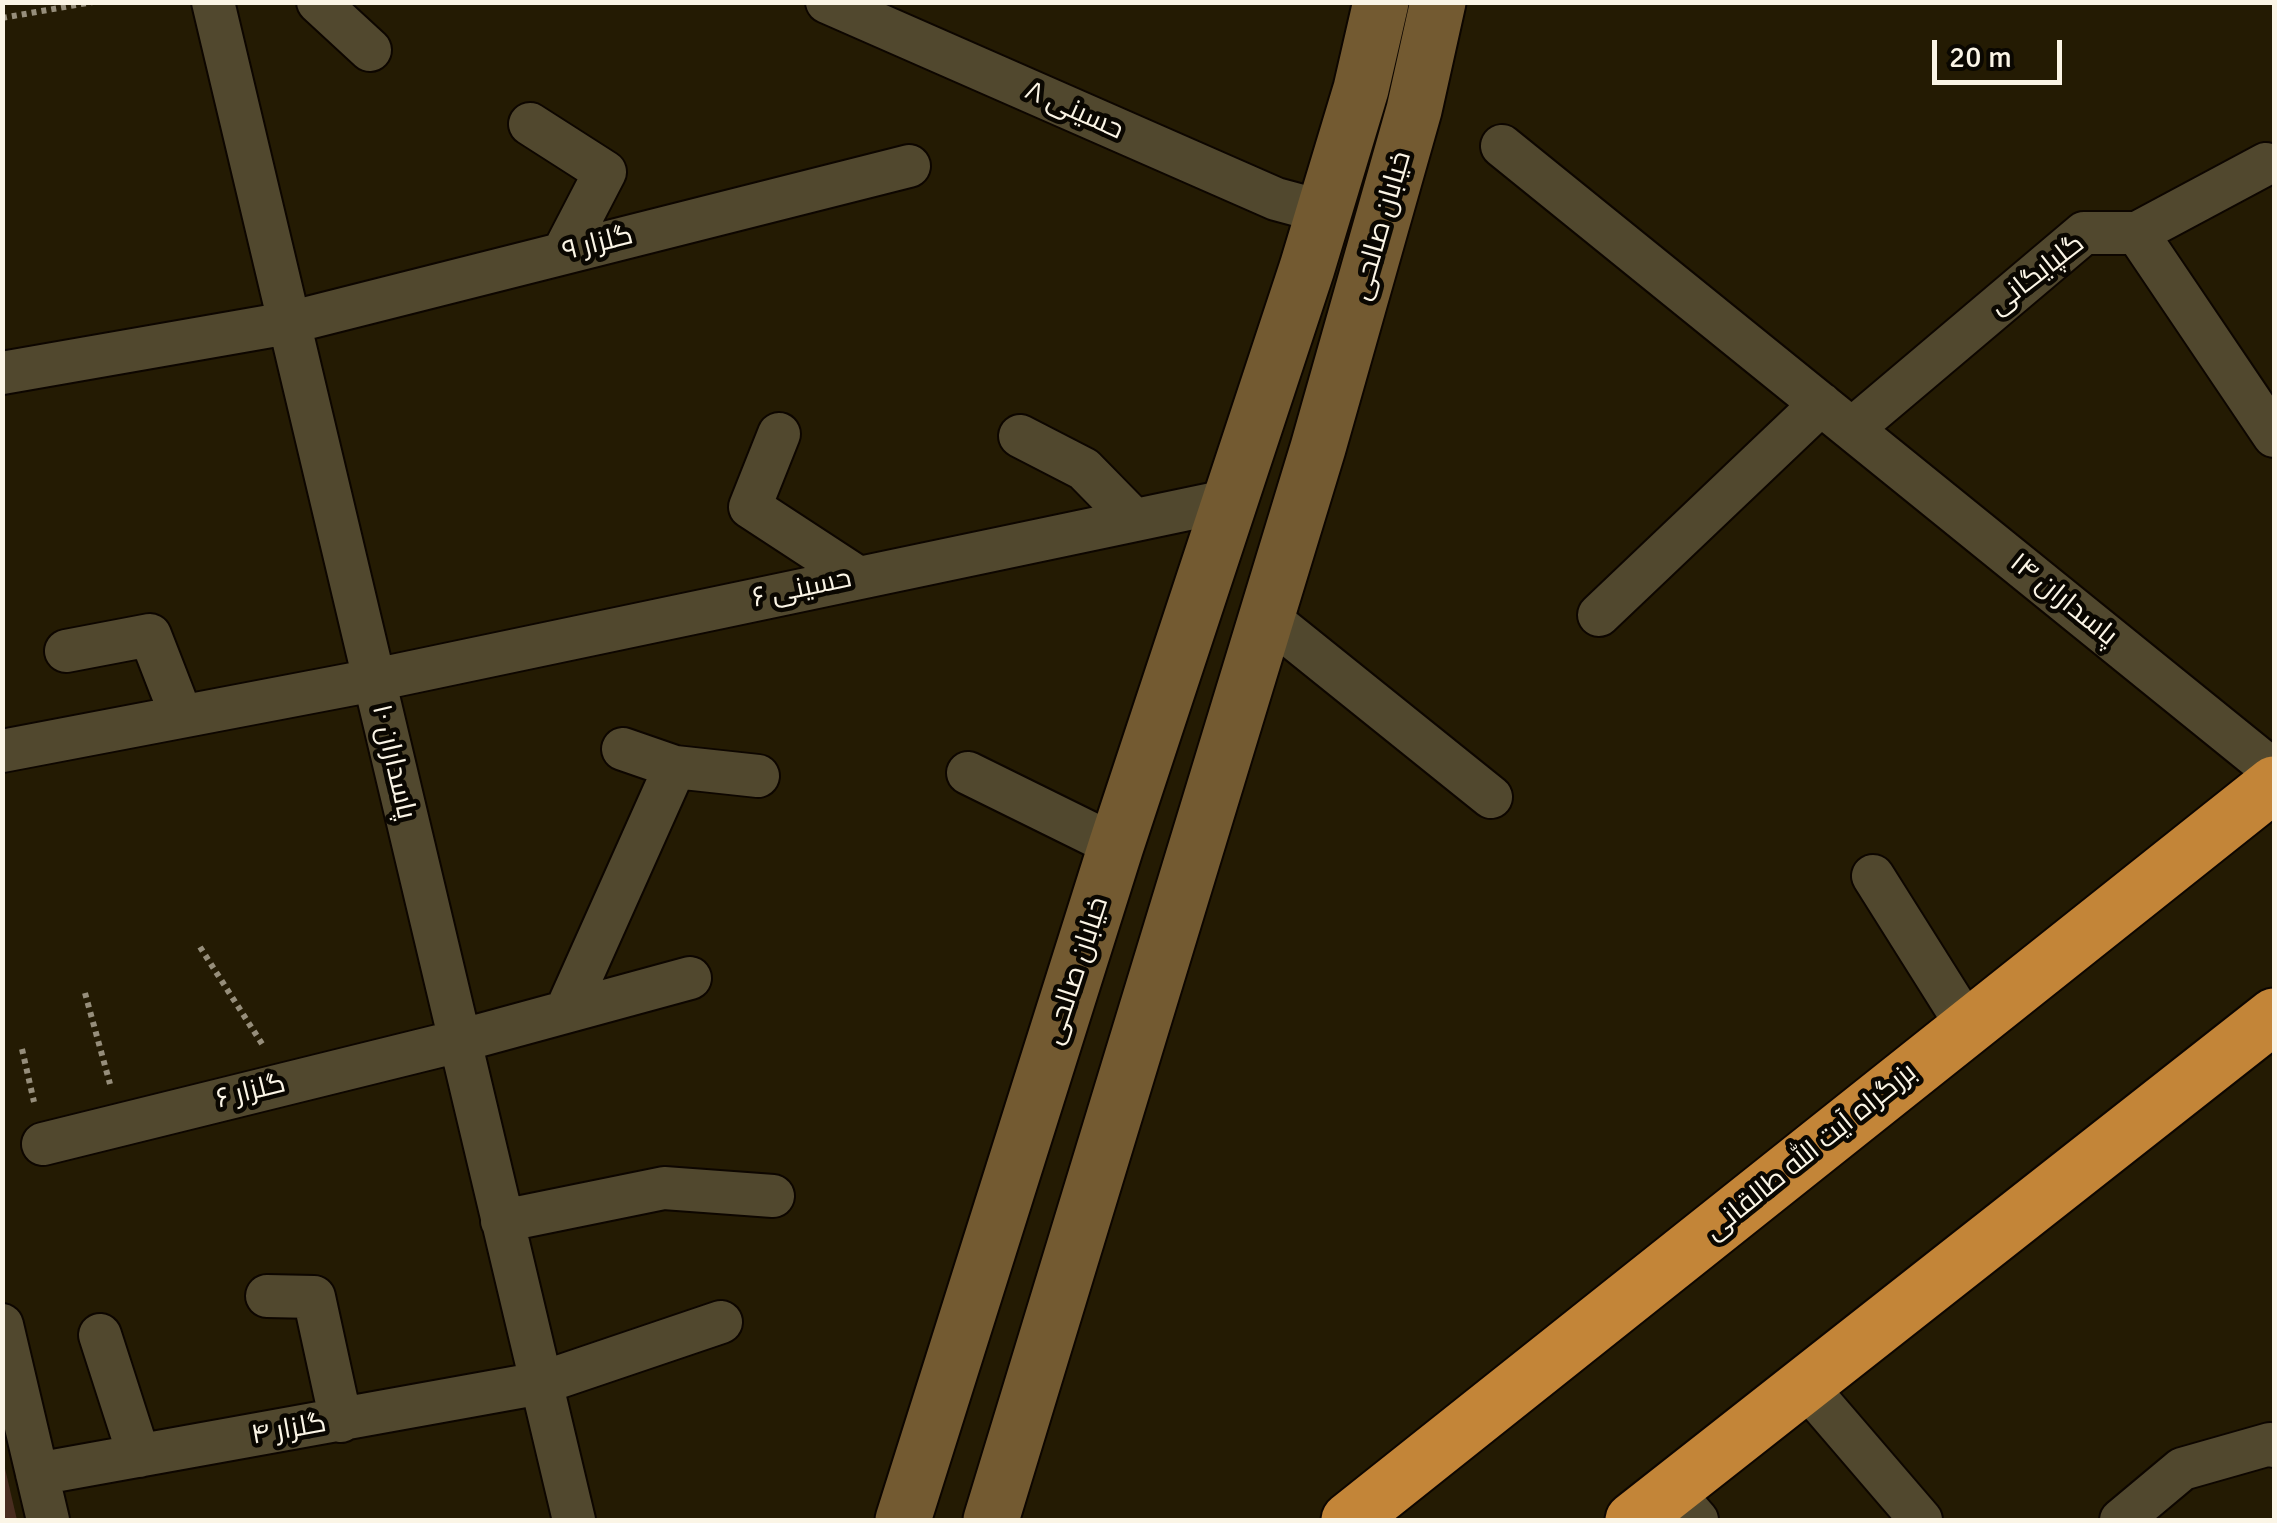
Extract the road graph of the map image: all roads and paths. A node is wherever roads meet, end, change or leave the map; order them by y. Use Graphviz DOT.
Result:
graph roads {
  1 [pos="92,2"];
  2 [pos="213,2"];
  3 [pos="318,2"];
  4 [pos="827,2"];
  5 [pos="1381,2"];
  6 [pos="1438,2"];
  7 [pos="66,5"];
  8 [pos="2,18"];
  9 [pos="370,50"];
  10 [pos="530,124"];
  11 [pos="1502,146"];
  12 [pos="2266,164"];
  13 [pos="908,166"];
  14 [pos="1324,212"];
  15 [pos="2136,232"];
  16 [pos="563,253"];
  17 [pos="288,323"];
  18 [pos="2,373"];
  19 [pos="1837,416"];
  20 [pos="779,434"];
  21 [pos="1020,436"];
  22 [pos="2274,436"];
  23 [pos="1231,500"];
  24 [pos="1132,518"];
  25 [pos="857,577"];
  26 [pos="1599,615"];
  27 [pos="1266,616"];
  28 [pos="66,650"];
  29 [pos="374,680"];
  30 [pos="180,715"];
  31 [pos="623,749"];
  32 [pos="2,751"];
  33 [pos="675,767"];
  34 [pos="2274,771"];
  35 [pos="968,773"];
  36 [pos="758,776"];
  37 [pos="2274,784"];
  38 [pos="1491,797"];
  39 [pos="1116,846"];
  40 [pos="1873,876"];
  41 [pos="200,947"];
  42 [pos="690,978"];
  43 [pos="85,993"];
  44 [pos="566,1011"];
  45 [pos="2274,1016"];
  46 [pos="1968,1027"];
  47 [pos="460,1041"];
  48 [pos="22,1049"];
  49 [pos="286,1083"];
  50 [pos="121,1123"];
  51 [pos="43,1144"];
  52 [pos="772,1196"];
  53 [pos="502,1221"];
  54 [pos="267,1296"];
  55 [pos="721,1322"];
  56 [pos="2,1325"];
  57 [pos="100,1334"];
  58 [pos="541,1383"];
  59 [pos="1806,1386"];
  60 [pos="341,1421"];
  61 [pos="2274,1446"];
  62 [pos="139,1456"];
  63 [pos="37,1474"];
  64 [pos="1667,1510"];
  65 [pos="48,1520"];
  66 [pos="574,1520"];
  67 [pos="903,1520"];
  68 [pos="991,1520"];
  69 [pos="1348,1520"];
  70 [pos="1922,1520"];
  71 [pos="2121,1520"];
  1 -- 7 [label="path"];
  2 -- 17 [label="street, پاسداران ١٠"];
  3 -- 9 [label="street"];
  4 -- 14 [label="street, حسینی ۸"];
  5 -- 14 [label="main road"];
  6 -- 27 [label="main road, خيابان صالحی"];
  7 -- 8 [label="path"];
  10 -- 16 [label="street"];
  11 -- 19 [label="street, پاسداران ۱۴"];
  12 -- 15 [label="street"];
  13 -- 16 [label="street, گلزار ٩"];
  14 -- 23 [label="main road, خیابان صالحی"];
  15 -- 19 [label="street, گلپایگانی"];
  15 -- 22 [label="street"];
  16 -- 17 [label="street, گلزار ٩"];
  17 -- 18 [label="street, گلزار ٩"];
  17 -- 29 [label="street, پاسداران ١٠"];
  19 -- 26 [label="street, گلپایگانی"];
  19 -- 34 [label="street, پاسداران ۱۴"];
  20 -- 25 [label="street"];
  21 -- 24 [label="street"];
  23 -- 24 [label="street, حسینی ۶"];
  23 -- 39 [label="main road, خیابان صالحی"];
  24 -- 25 [label="street, حسینی ۶"];
  25 -- 29 [label="street, حسینی ۶"];
  27 -- 38 [label="street"];
  27 -- 68 [label="main road"];
  28 -- 30 [label="street"];
  29 -- 30 [label="street, حسینی ۶"];
  29 -- 47 [label="street, پاسداران ١٠"];
  30 -- 32 [label="street, حسینی ۶"];
  31 -- 33 [label="street"];
  33 -- 36 [label="street"];
  33 -- 44 [label="street"];
  35 -- 39 [label="street"];
  37 -- 46 [label="highway, بزرگراه آیت الله طالقانی"];
  39 -- 67 [label="main road, خیابان صالحی"];
  40 -- 46 [label="street"];
  41 -- 49 [label="path"];
  42 -- 44 [label="street, گلزار ۶"];
  43 -- 50 [label="path"];
  44 -- 47 [label="street, گلزار ۶"];
  45 -- 59 [label="highway"];
  46 -- 69 [label="highway, بزرگراه آیت الله طالقانی"];
  47 -- 49 [label="street, گلزار ۶"];
  47 -- 53 [label="street, پاسداران ١٠"];
  48 -- 51 [label="path"];
  49 -- 50 [label="street, گلزار ۶"];
  50 -- 51 [label="street, گلزار ۶"];
  52 -- 53 [label="street"];
  53 -- 58 [label="street, پاسداران ١٠"];
  54 -- 60 [label="street"];
  55 -- 58 [label="street, گلزار ۴"];
  56 -- 63 [label="street"];
  57 -- 62 [label="street"];
  58 -- 60 [label="street, گلزار ۴"];
  58 -- 66 [label="street, پاسداران ١٠"];
  59 -- 64 [label="highway"];
  59 -- 70 [label="street"];
  60 -- 62 [label="street, گلزار ۴"];
  61 -- 71 [label="street"];
  62 -- 63 [label="street, گلزار ۴"];
  63 -- 65 [label="street"];
}
